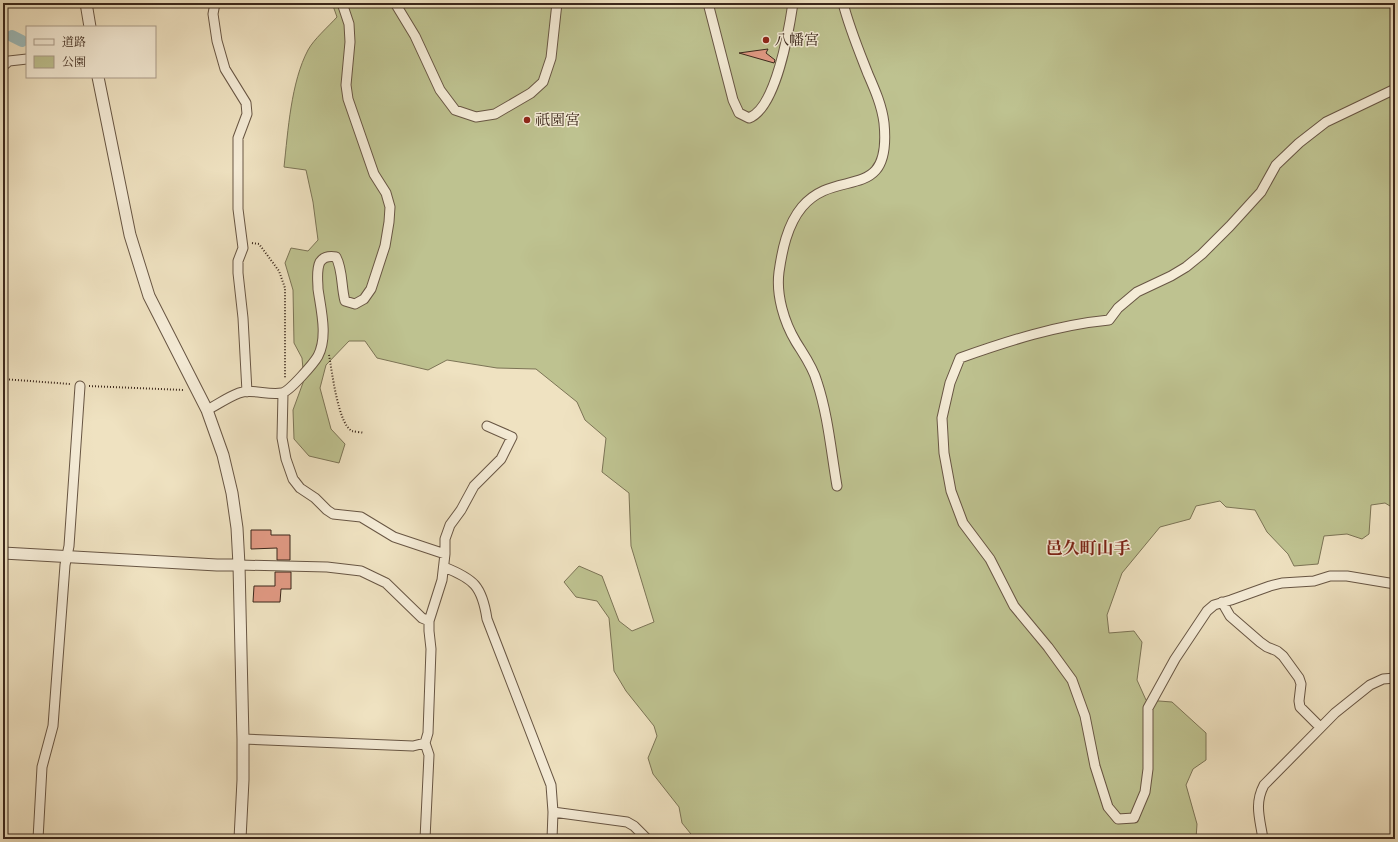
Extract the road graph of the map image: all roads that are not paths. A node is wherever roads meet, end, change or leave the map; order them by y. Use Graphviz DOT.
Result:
graph roads {
  1 [pos="86,3"];
  2 [pos="215,3"];
  3 [pos="342,3"];
  4 [pos="395,3"];
  5 [pos="558,3"];
  6 [pos="708,3"];
  7 [pos="793,3"];
  8 [pos="843,3"];
  9 [pos="90,26"];
  10 [pos="26,59"];
  11 [pos="3,66"];
  12 [pos="98,78"];
  13 [pos="1395,89"];
  14 [pos="80,386"];
  15 [pos="247,392"];
  16 [pos="285,392"];
  17 [pos="207,410"];
  18 [pos="487,426"];
  19 [pos="837,486"];
  20 [pos="3,553"];
  21 [pos="445,554"];
  22 [pos="67,556"];
  23 [pos="239,565"];
  24 [pos="444,567"];
  25 [pos="1395,584"];
  26 [pos="1222,602"];
  27 [pos="429,621"];
  28 [pos="1395,678"];
  29 [pos="1320,727"];
  30 [pos="243,739"];
  31 [pos="425,743"];
  32 [pos="553,812"];
  33 [pos="38,839"];
  34 [pos="240,839"];
  35 [pos="426,839"];
  36 [pos="552,839"];
  37 [pos="647,839"];
  38 [pos="1263,839"];
  1 -- 9 [label="street"];
  2 -- 15 [label="street"];
  3 -- 16 [label="street"];
  4 -- 5 [label="street"];
  6 -- 7 [label="street"];
  8 -- 19 [label="street"];
  10 -- 11 [label="street"];
  12 -- 17 [label="street"];
  13 -- 26 [label="street"];
  14 -- 22 [label="street"];
  15 -- 16 [label="street"];
  15 -- 17 [label="street"];
  16 -- 21 [label="street"];
  17 -- 23 [label="street"];
  18 -- 21 [label="street"];
  20 -- 22 [label="street"];
  21 -- 24 [label="street"];
  22 -- 23 [label="street"];
  22 -- 33 [label="street"];
  23 -- 27 [label="street"];
  23 -- 30 [label="street"];
  24 -- 27 [label="street"];
  24 -- 32 [label="street"];
  25 -- 26 [label="street"];
  26 -- 29 [label="street"];
  27 -- 31 [label="street"];
  28 -- 29 [label="street"];
  29 -- 38 [label="street"];
  30 -- 31 [label="street"];
  30 -- 34 [label="street"];
  31 -- 35 [label="street"];
  32 -- 36 [label="street"];
  32 -- 37 [label="street"];
}
